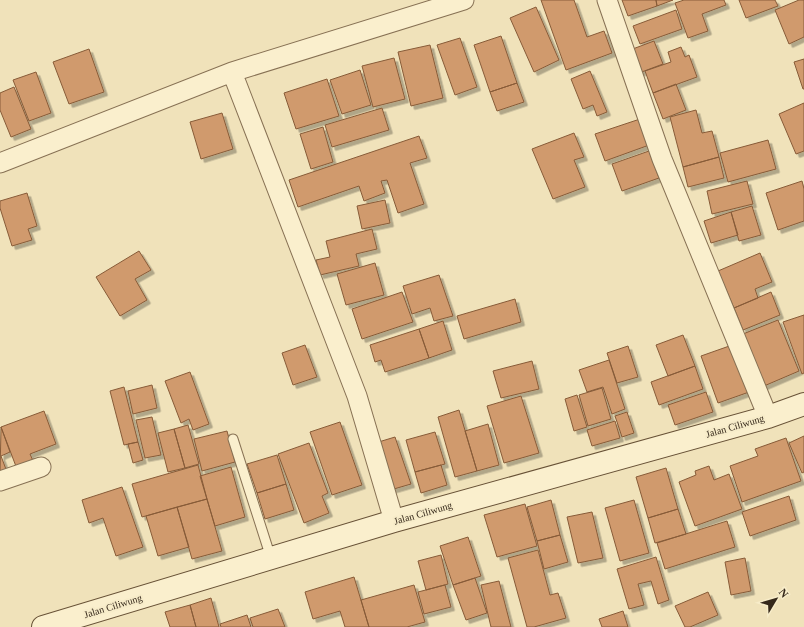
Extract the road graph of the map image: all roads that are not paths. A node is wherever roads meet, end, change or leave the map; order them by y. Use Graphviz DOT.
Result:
graph roads {
  1 [pos="464,0"];
  2 [pos="607,0"];
  3 [pos="232,72"];
  4 [pos="0,163"];
  5 [pos="804,404"];
  6 [pos="768,417"];
  7 [pos="233,439"];
  8 [pos="41,467"];
  9 [pos="0,481"];
  10 [pos="394,521"];
  11 [pos="271,558"];
  12 [pos="43,627"];
  1 -- 3 [label="street"];
  2 -- 6 [label="street"];
  3 -- 4 [label="street"];
  3 -- 10 [label="street"];
  5 -- 6 [label="main road, Jalan Ciliwung"];
  6 -- 10 [label="main road, Jalan Ciliwung"];
  7 -- 11 [label="lane"];
  8 -- 9 [label="street"];
  10 -- 11 [label="main road, Jalan Ciliwung"];
  11 -- 12 [label="main road, Jalan Ciliwung"];
}
